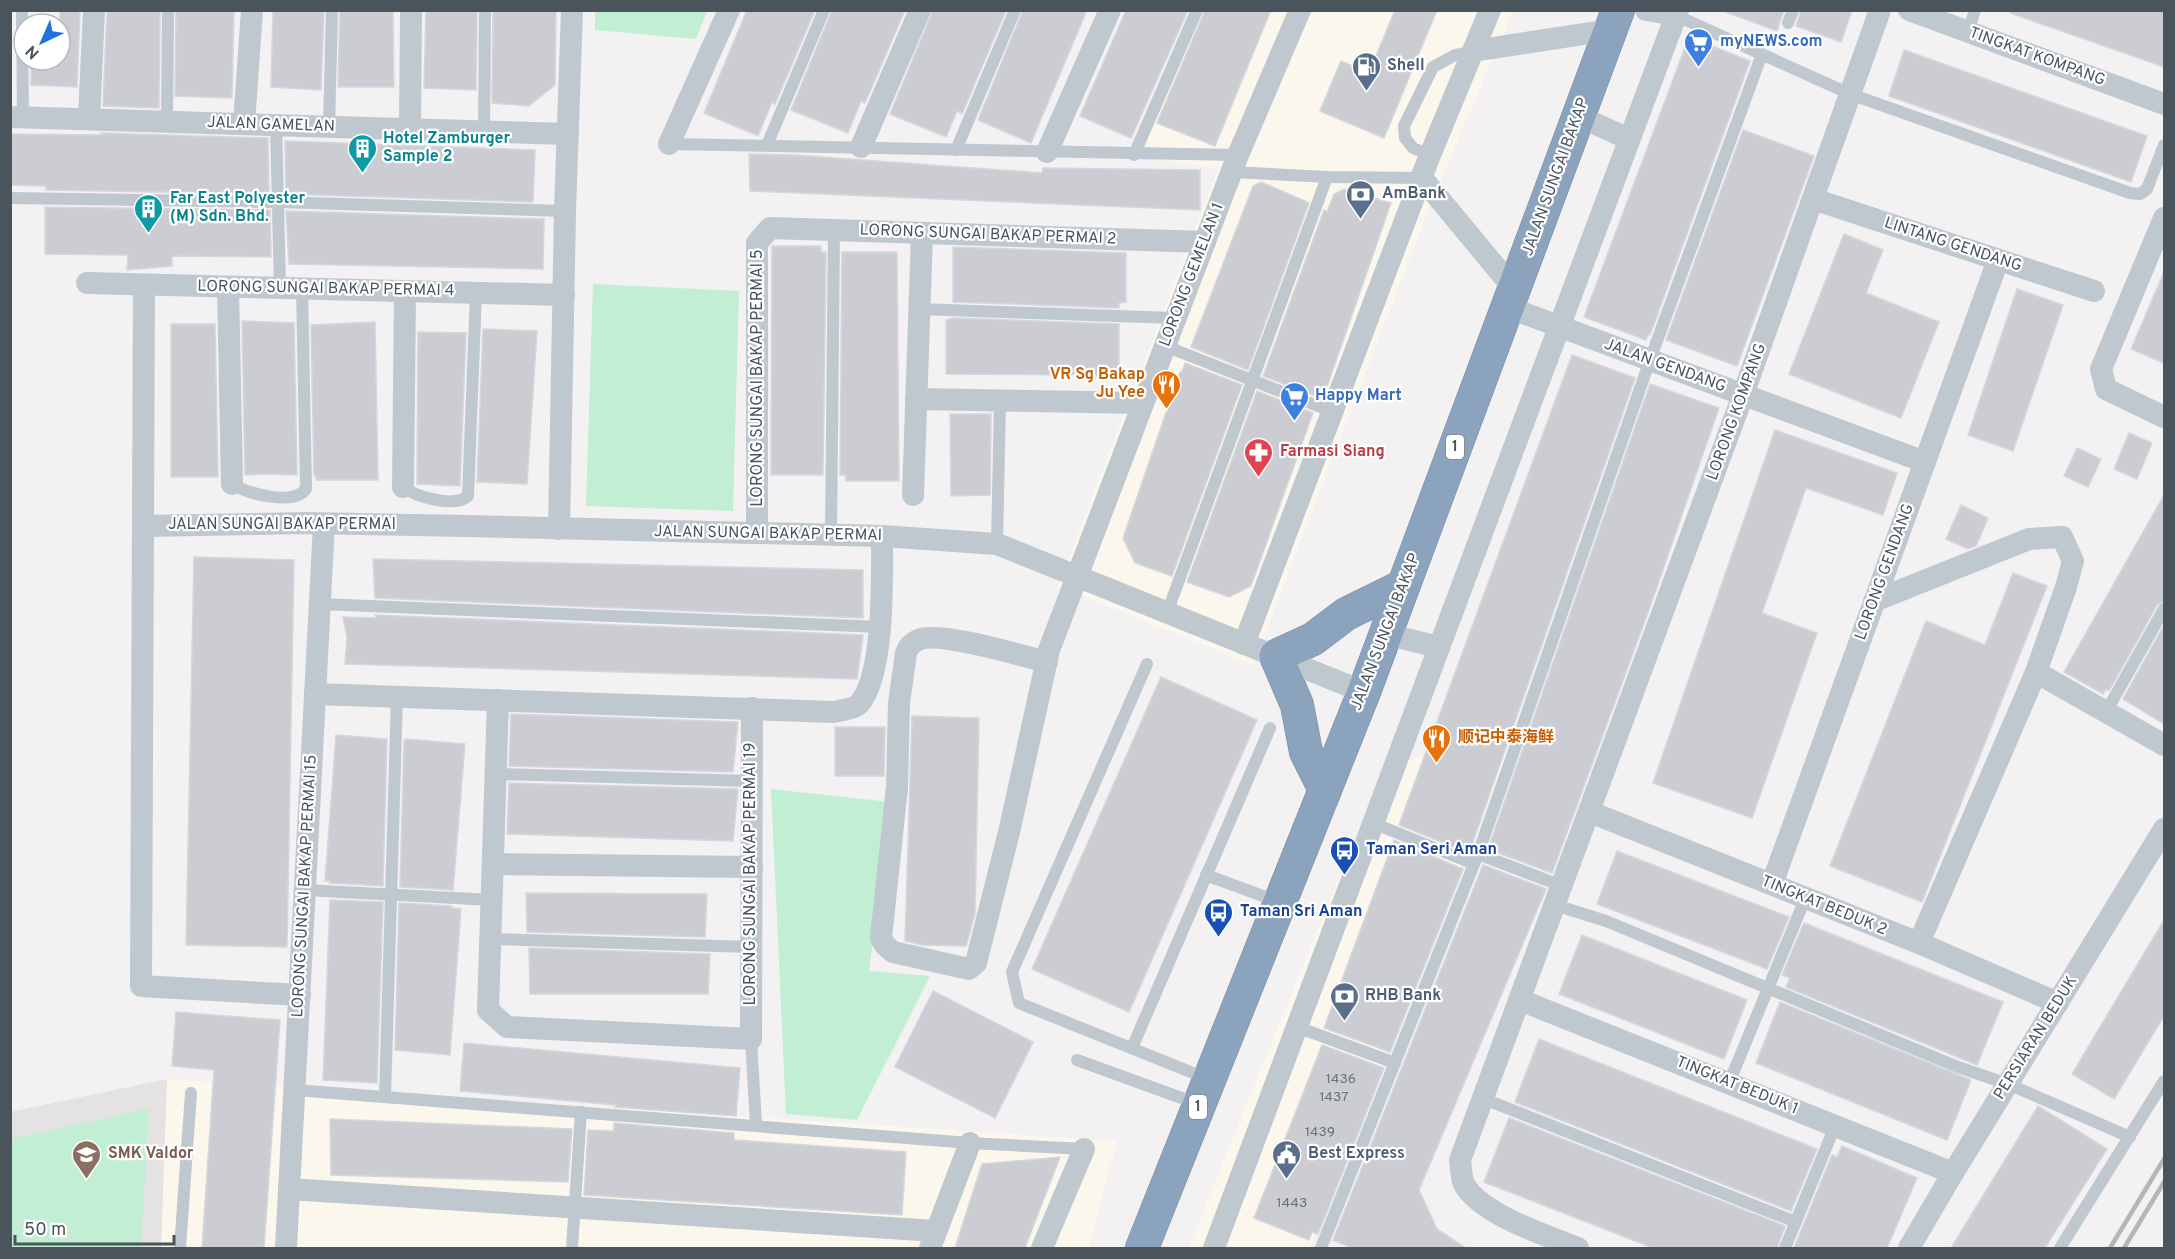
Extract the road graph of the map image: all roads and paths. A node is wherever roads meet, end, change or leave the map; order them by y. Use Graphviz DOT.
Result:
graph roads {
  1 [pos="22,10"];
  2 [pos="94,10"];
  3 [pos="168,10"];
  4 [pos="252,10"];
  5 [pos="332,10"];
  6 [pos="411,10"];
  7 [pos="485,10"];
  8 [pos="572,10"];
  9 [pos="729,10"];
  10 [pos="824,10"];
  11 [pos="920,10"];
  12 [pos="1015,10"];
  13 [pos="1110,10"];
  14 [pos="1197,10"];
  15 [pos="1300,10"];
  16 [pos="1490,10"];
  17 [pos="1646,10"];
  18 [pos="1880,10"];
  19 [pos="1910,10"];
  20 [pos="1975,10"];
  21 [pos="1676,13"];
  22 [pos="1614,20"];
  23 [pos="1968,32"];
  24 [pos="1473,51"];
  25 [pos="1762,54"];
  26 [pos="1850,94"];
  27 [pos="2164,104"];
  28 [pos="1578,116"];
  29 [pos="17,117"];
  30 [pos="89,120"];
  31 [pos="166,122"];
  32 [pos="244,124"];
  33 [pos="276,125"];
  34 [pos="329,126"];
  35 [pos="410,129"];
  36 [pos="484,131"];
  37 [pos="567,134"];
  38 [pos="1629,139"];
  39 [pos="669,144"];
  40 [pos="767,145"];
  41 [pos="2164,145"];
  42 [pos="861,147"];
  43 [pos="956,150"];
  44 [pos="1047,152"];
  45 [pos="1134,155"];
  46 [pos="1430,155"];
  47 [pos="1235,163"];
  48 [pos="1327,177"];
  49 [pos="1422,177"];
  50 [pos="10,198"];
  51 [pos="1813,199"];
  52 [pos="279,202"];
  53 [pos="566,211"];
  54 [pos="2164,218"];
  55 [pos="770,228"];
  56 [pos="834,230"];
  57 [pos="922,234"];
  58 [pos="1205,242"];
  59 [pos="1998,260"];
  60 [pos="87,283"];
  61 [pos="144,285"];
  62 [pos="228,287"];
  63 [pos="291,288"];
  64 [pos="405,291"];
  65 [pos="2094,291"];
  66 [pos="476,293"];
  67 [pos="564,295"];
  68 [pos="1510,298"];
  69 [pos="920,309"];
  70 [pos="1175,318"];
  71 [pos="1559,326"];
  72 [pos="1165,346"];
  73 [pos="1650,360"];
  74 [pos="1253,381"];
  75 [pos="1743,395"];
  76 [pos="916,399"];
  77 [pos="1000,401"];
  78 [pos="1143,403"];
  79 [pos="1332,412"];
  80 [pos="2164,417"];
  81 [pos="1925,462"];
  82 [pos="232,484"];
  83 [pos="403,487"];
  84 [pos="913,495"];
  85 [pos="324,524"];
  86 [pos="143,525"];
  87 [pos="559,529"];
  88 [pos="757,533"];
  89 [pos="831,535"];
  90 [pos="882,536"];
  91 [pos="997,544"];
  92 [pos="1077,576"];
  93 [pos="1403,586"];
  94 [pos="1875,601"];
  95 [pos="320,604"];
  96 [pos="2164,609"];
  97 [pos="1167,613"];
  98 [pos="881,627"];
  99 [pos="1385,634"];
  100 [pos="1244,644"];
  101 [pos="1439,647"];
  102 [pos="1276,656"];
  103 [pos="1047,662"];
  104 [pos="1147,664"];
  105 [pos="2036,672"];
  106 [pos="1364,692"];
  107 [pos="315,694"];
  108 [pos="397,697"];
  109 [pos="498,700"];
  110 [pos="752,708"];
  111 [pos="2106,712"];
  112 [pos="1270,728"];
  113 [pos="2164,745"];
  114 [pos="496,774"];
  115 [pos="752,781"];
  116 [pos="1325,790"];
  117 [pos="1590,812"];
  118 [pos="1373,823"];
  119 [pos="2162,841"];
  120 [pos="1476,859"];
  121 [pos="493,864"];
  122 [pos="752,867"];
  123 [pos="1206,875"];
  124 [pos="1772,884"];
  125 [pos="305,890"];
  126 [pos="392,894"];
  127 [pos="1559,895"];
  128 [pos="1805,899"];
  129 [pos="492,900"];
  130 [pos="1280,903"];
  131 [pos="490,939"];
  132 [pos="1919,943"];
  133 [pos="752,947"];
  134 [pos="1769,988"];
  135 [pos="300,995"];
  136 [pos="1520,1000"];
  137 [pos="2058,1003"];
  138 [pos="1297,1027"];
  139 [pos="751,1040"];
  140 [pos="1131,1048"];
  141 [pos="1077,1060"];
  142 [pos="1395,1062"];
  143 [pos="2164,1081"];
  144 [pos="1729,1083"];
  145 [pos="2008,1084"];
  146 [pos="295,1090"];
  147 [pos="1204,1092"];
  148 [pos="191,1094"];
  149 [pos="385,1097"];
  150 [pos="1484,1099"];
  151 [pos="581,1112"];
  152 [pos="756,1125"];
  153 [pos="1835,1126"];
  154 [pos="2130,1137"];
  155 [pos="970,1143"];
  156 [pos="1084,1149"];
  157 [pos="1953,1173"];
  158 [pos="290,1189"];
  159 [pos="574,1208"];
  160 [pos="1796,1222"];
  161 [pos="933,1240"];
  162 [pos="180,1248"];
  163 [pos="286,1248"];
  164 [pos="572,1248"];
  165 [pos="1042,1248"];
  166 [pos="1142,1248"];
  167 [pos="1214,1248"];
  168 [pos="1322,1248"];
  169 [pos="1578,1248"];
  170 [pos="1785,1248"];
  171 [pos="1909,1248"];
  172 [pos="2060,1248"];
  1 -- 29 [label="lane"];
  2 -- 30 [label="street"];
  3 -- 31 [label="lane"];
  4 -- 32 [label="street"];
  5 -- 34 [label="lane"];
  6 -- 35 [label="street"];
  7 -- 36 [label="lane"];
  8 -- 37 [label="street"];
  9 -- 39 [label="street"];
  10 -- 40 [label="lane"];
  11 -- 42 [label="street"];
  12 -- 43 [label="lane"];
  13 -- 44 [label="street"];
  14 -- 45 [label="lane"];
  15 -- 47 [label="street, LORONG GEMELAN 1"];
  16 -- 24 [label="street"];
  17 -- 21 [label="street"];
  18 -- 26 [label="street, LORONG KOMPANG"];
  19 -- 23 [label="street, TINGKAT KOMPANG"];
  20 -- 23 [label="lane"];
  21 -- 25 [label="lane"];
  21 -- 38 [label="street"];
  22 -- 24 [label="street"];
  22 -- 28 [label="highway, JALAN SUNGAI BAKAP / 1"];
  23 -- 27 [label="street, TINGKAT KOMPANG"];
  24 -- 46 [label="street"];
  24 -- 46 [label="lane"];
  25 -- 26 [label="lane"];
  25 -- 73 [label="lane"];
  26 -- 41 [label="lane"];
  26 -- 51 [label="street, LORONG KOMPANG"];
  28 -- 38 [label="street"];
  28 -- 68 [label="highway, JALAN SUNGAI BAKAP / 1"];
  29 -- 30 [label="street, JALAN GAMELAN"];
  30 -- 31 [label="street, JALAN GAMELAN"];
  31 -- 32 [label="street, JALAN GAMELAN"];
  32 -- 33 [label="street, JALAN GAMELAN"];
  33 -- 34 [label="street, JALAN GAMELAN"];
  33 -- 52 [label="lane"];
  34 -- 35 [label="street, JALAN GAMELAN"];
  35 -- 36 [label="street, JALAN GAMELAN"];
  36 -- 37 [label="street, JALAN GAMELAN"];
  37 -- 53 [label="street"];
  38 -- 71 [label="street"];
  39 -- 40 [label="lane"];
  40 -- 42 [label="lane"];
  42 -- 43 [label="lane"];
  43 -- 44 [label="lane"];
  44 -- 45 [label="lane"];
  45 -- 47 [label="lane"];
  46 -- 49 [label="street"];
  47 -- 48 [label="lane"];
  47 -- 58 [label="street, LORONG GEMELAN 1"];
  48 -- 49 [label="lane"];
  48 -- 74 [label="lane"];
  49 -- 68 [label="street"];
  49 -- 79 [label="street"];
  50 -- 52 [label="lane"];
  51 -- 59 [label="street, LINTANG GENDANG"];
  51 -- 75 [label="street, LORONG KOMPANG"];
  52 -- 53 [label="lane"];
  52 -- 63 [label="lane"];
  53 -- 67 [label="street"];
  54 -- 80 [label="street"];
  55 -- 56 [label="street, LORONG SUNGAI BAKAP PERMAI 2"];
  55 -- 88 [label="street, LORONG SUNGAI BAKAP PERMAI 5"];
  56 -- 57 [label="street, LORONG SUNGAI BAKAP PERMAI 2"];
  56 -- 89 [label="lane"];
  57 -- 58 [label="street, LORONG SUNGAI BAKAP PERMAI 2"];
  57 -- 69 [label="street"];
  58 -- 70 [label="street, LORONG GEMELAN 1"];
  59 -- 65 [label="street, LINTANG GENDANG"];
  59 -- 81 [label="street, LORONG GENDANG"];
  60 -- 61 [label="street, LORONG SUNGAI BAKAP PERMAI 4"];
  61 -- 62 [label="street, LORONG SUNGAI BAKAP PERMAI 4"];
  61 -- 86 [label="street"];
  62 -- 63 [label="street, LORONG SUNGAI BAKAP PERMAI 4"];
  62 -- 82 [label="street"];
  63 -- 64 [label="street, LORONG SUNGAI BAKAP PERMAI 4"];
  63 -- 82 [label="lane"];
  64 -- 66 [label="street, LORONG SUNGAI BAKAP PERMAI 4"];
  64 -- 83 [label="street"];
  66 -- 67 [label="street, LORONG SUNGAI BAKAP PERMAI 4"];
  66 -- 83 [label="lane"];
  67 -- 87 [label="street"];
  68 -- 71 [label="street, JALAN GENDANG"];
  68 -- 93 [label="highway, JALAN SUNGAI BAKAP / 1"];
  69 -- 70 [label="lane"];
  69 -- 76 [label="street"];
  70 -- 72 [label="street, LORONG GEMELAN 1"];
  71 -- 73 [label="street, JALAN GENDANG"];
  71 -- 101 [label="street"];
  72 -- 74 [label="lane"];
  72 -- 78 [label="street, LORONG GEMELAN 1"];
  73 -- 75 [label="street, JALAN GENDANG"];
  73 -- 120 [label="lane"];
  74 -- 79 [label="lane"];
  74 -- 97 [label="lane"];
  75 -- 81 [label="street, JALAN GENDANG"];
  75 -- 117 [label="street, LORONG KOMPANG"];
  76 -- 77 [label="street"];
  76 -- 84 [label="street"];
  77 -- 78 [label="street"];
  77 -- 91 [label="lane"];
  78 -- 92 [label="street, LORONG GEMELAN 1"];
  79 -- 100 [label="street"];
  81 -- 94 [label="street, LORONG GENDANG"];
  85 -- 86 [label="street, JALAN SUNGAI BAKAP PERMAI"];
  85 -- 87 [label="street, JALAN SUNGAI BAKAP PERMAI"];
  85 -- 95 [label="street, LORONG SUNGAI BAKAP PERMAI 15"];
  86 -- 135 [label="street"];
  87 -- 88 [label="street, JALAN SUNGAI BAKAP PERMAI"];
  88 -- 89 [label="street, JALAN SUNGAI BAKAP PERMAI"];
  89 -- 90 [label="street, JALAN SUNGAI BAKAP PERMAI"];
  90 -- 91 [label="street, JALAN SUNGAI BAKAP PERMAI"];
  90 -- 98 [label="street"];
  91 -- 92 [label="street, JALAN SUNGAI BAKAP PERMAI"];
  92 -- 97 [label="street, JALAN SUNGAI BAKAP PERMAI"];
  92 -- 103 [label="street, LORONG GEMELAN 1"];
  93 -- 99 [label="highway, JALAN SUNGAI BAKAP / 1"];
  93 -- 102 [label="highway"];
  94 -- 105 [label="street"];
  94 -- 124 [label="street, LORONG GENDANG"];
  95 -- 98 [label="lane"];
  95 -- 107 [label="street, LORONG SUNGAI BAKAP PERMAI 15"];
  96 -- 111 [label="lane"];
  97 -- 100 [label="street, JALAN SUNGAI BAKAP PERMAI"];
  98 -- 110 [label="street"];
  99 -- 101 [label="street"];
  99 -- 106 [label="highway, JALAN SUNGAI BAKAP / 1"];
  100 -- 102 [label="street, JALAN SUNGAI BAKAP PERMAI"];
  101 -- 118 [label="street"];
  102 -- 106 [label="street, JALAN SUNGAI BAKAP PERMAI"];
  102 -- 116 [label="highway"];
  103 -- 103 [label="street, LORONG GEMELAN 1"];
  104 -- 140 [label="lane"];
  105 -- 111 [label="street"];
  105 -- 132 [label="street"];
  106 -- 116 [label="highway, JALAN SUNGAI BAKAP / 1"];
  107 -- 108 [label="street"];
  107 -- 125 [label="street, LORONG SUNGAI BAKAP PERMAI 15"];
  108 -- 109 [label="street"];
  108 -- 126 [label="lane"];
  109 -- 110 [label="street"];
  109 -- 114 [label="street"];
  110 -- 115 [label="street, LORONG SUNGAI BAKAP PERMAI 19"];
  111 -- 113 [label="street"];
  112 -- 123 [label="lane"];
  114 -- 115 [label="lane"];
  114 -- 121 [label="street"];
  115 -- 122 [label="street, LORONG SUNGAI BAKAP PERMAI 19"];
  116 -- 130 [label="highway, JALAN SUNGAI BAKAP / 1"];
  117 -- 124 [label="street, TINGKAT BEDUK 2"];
  117 -- 127 [label="street, LORONG KOMPANG"];
  118 -- 120 [label="lane"];
  118 -- 138 [label="street"];
  119 -- 137 [label="street, PERSIARAN BEDUK"];
  120 -- 127 [label="lane"];
  120 -- 142 [label="lane"];
  121 -- 122 [label="street"];
  121 -- 129 [label="street"];
  122 -- 133 [label="street, LORONG SUNGAI BAKAP PERMAI 19"];
  123 -- 130 [label="lane"];
  123 -- 140 [label="lane"];
  124 -- 128 [label="street, TINGKAT BEDUK 2"];
  125 -- 126 [label="lane"];
  125 -- 135 [label="street, LORONG SUNGAI BAKAP PERMAI 15"];
  126 -- 129 [label="lane"];
  126 -- 149 [label="lane"];
  127 -- 134 [label="lane"];
  127 -- 136 [label="street, LORONG KOMPANG"];
  128 -- 132 [label="street, TINGKAT BEDUK 2"];
  128 -- 134 [label="lane"];
  129 -- 131 [label="street"];
  130 -- 147 [label="highway, JALAN SUNGAI BAKAP / 1"];
  131 -- 133 [label="lane"];
  131 -- 139 [label="street"];
  132 -- 137 [label="street, TINGKAT BEDUK 2"];
  133 -- 139 [label="street, LORONG SUNGAI BAKAP PERMAI 19"];
  134 -- 144 [label="lane"];
  134 -- 145 [label="lane"];
  135 -- 146 [label="street, LORONG SUNGAI BAKAP PERMAI 15"];
  136 -- 144 [label="street, TINGKAT BEDUK 1"];
  136 -- 150 [label="street, LORONG KOMPANG"];
  137 -- 145 [label="street, PERSIARAN BEDUK"];
  138 -- 142 [label="lane"];
  138 -- 167 [label="street"];
  139 -- 152 [label="lane"];
  140 -- 147 [label="lane"];
  141 -- 147 [label="lane"];
  142 -- 168 [label="lane"];
  143 -- 154 [label="lane"];
  144 -- 153 [label="street, TINGKAT BEDUK 1"];
  145 -- 154 [label="lane"];
  145 -- 157 [label="street, PERSIARAN BEDUK"];
  146 -- 149 [label="lane"];
  146 -- 158 [label="street, LORONG SUNGAI BAKAP PERMAI 15"];
  147 -- 166 [label="highway, JALAN SUNGAI BAKAP / 1"];
  148 -- 162 [label="lane"];
  149 -- 151 [label="lane"];
  150 -- 160 [label="lane"];
  150 -- 169 [label="street, LORONG KOMPANG"];
  151 -- 152 [label="lane"];
  151 -- 159 [label="lane"];
  152 -- 155 [label="lane"];
  153 -- 157 [label="street, TINGKAT BEDUK 1"];
  153 -- 160 [label="lane"];
  154 -- 172 [label="lane"];
  155 -- 156 [label="lane"];
  155 -- 161 [label="street"];
  156 -- 165 [label="street"];
  157 -- 171 [label="street, PERSIARAN BEDUK"];
  158 -- 159 [label="street"];
  158 -- 163 [label="street, LORONG SUNGAI BAKAP PERMAI 15"];
  159 -- 161 [label="street"];
  159 -- 164 [label="lane"];
  160 -- 170 [label="lane"];
}
